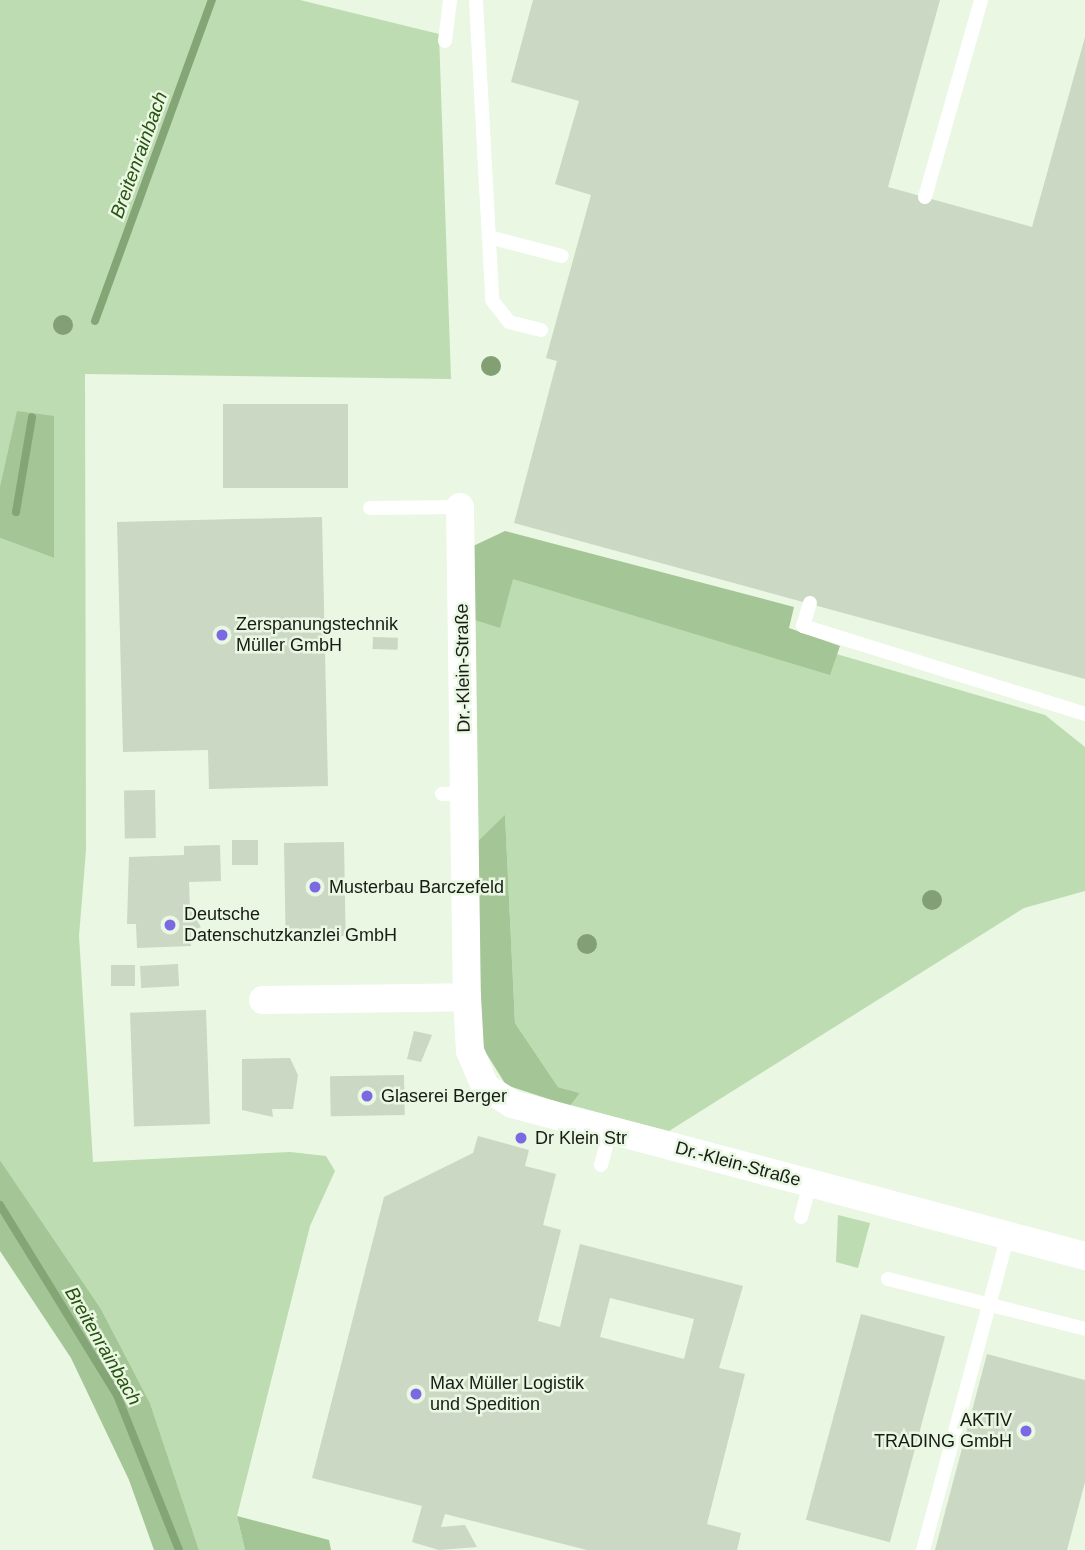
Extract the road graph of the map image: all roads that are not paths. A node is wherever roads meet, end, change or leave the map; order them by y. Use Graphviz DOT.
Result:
graph roads {
  1 [pos="450,0"];
  2 [pos="476,0"];
  3 [pos="981,0"];
  4 [pos="445,41"];
  5 [pos="925,197"];
  6 [pos="489,237"];
  7 [pos="562,256"];
  8 [pos="541,331"];
  9 [pos="460,507"];
  10 [pos="370,508"];
  11 [pos="810,603"];
  12 [pos="1085,713"];
  13 [pos="467,997"];
  14 [pos="263,1000"];
  15 [pos="610,1130"];
  16 [pos="601,1165"];
  17 [pos="810,1183"];
  18 [pos="801,1217"];
  19 [pos="1008,1235"];
  20 [pos="1085,1256"];
  21 [pos="888,1279"];
  22 [pos="988,1304"];
  23 [pos="1085,1329"];
  24 [pos="923,1550"];
  1 -- 4 [label="lane"];
  2 -- 6 [label="lane"];
  3 -- 5 [label="lane"];
  6 -- 7 [label="lane"];
  6 -- 8 [label="lane"];
  9 -- 10 [label="lane"];
  9 -- 13 [label="street, Dr.-Klein-Straße"];
  11 -- 12 [label="lane"];
  13 -- 14 [label="street"];
  13 -- 15 [label="street, Dr.-Klein-Straße"];
  15 -- 16 [label="lane"];
  15 -- 17 [label="street, Dr.-Klein-Straße"];
  17 -- 18 [label="lane"];
  17 -- 19 [label="street, Dr.-Klein-Straße"];
  19 -- 20 [label="street, Dr.-Klein-Straße"];
  19 -- 22 [label="lane"];
  21 -- 22 [label="lane"];
  22 -- 23 [label="lane"];
  22 -- 24 [label="lane"];
}
